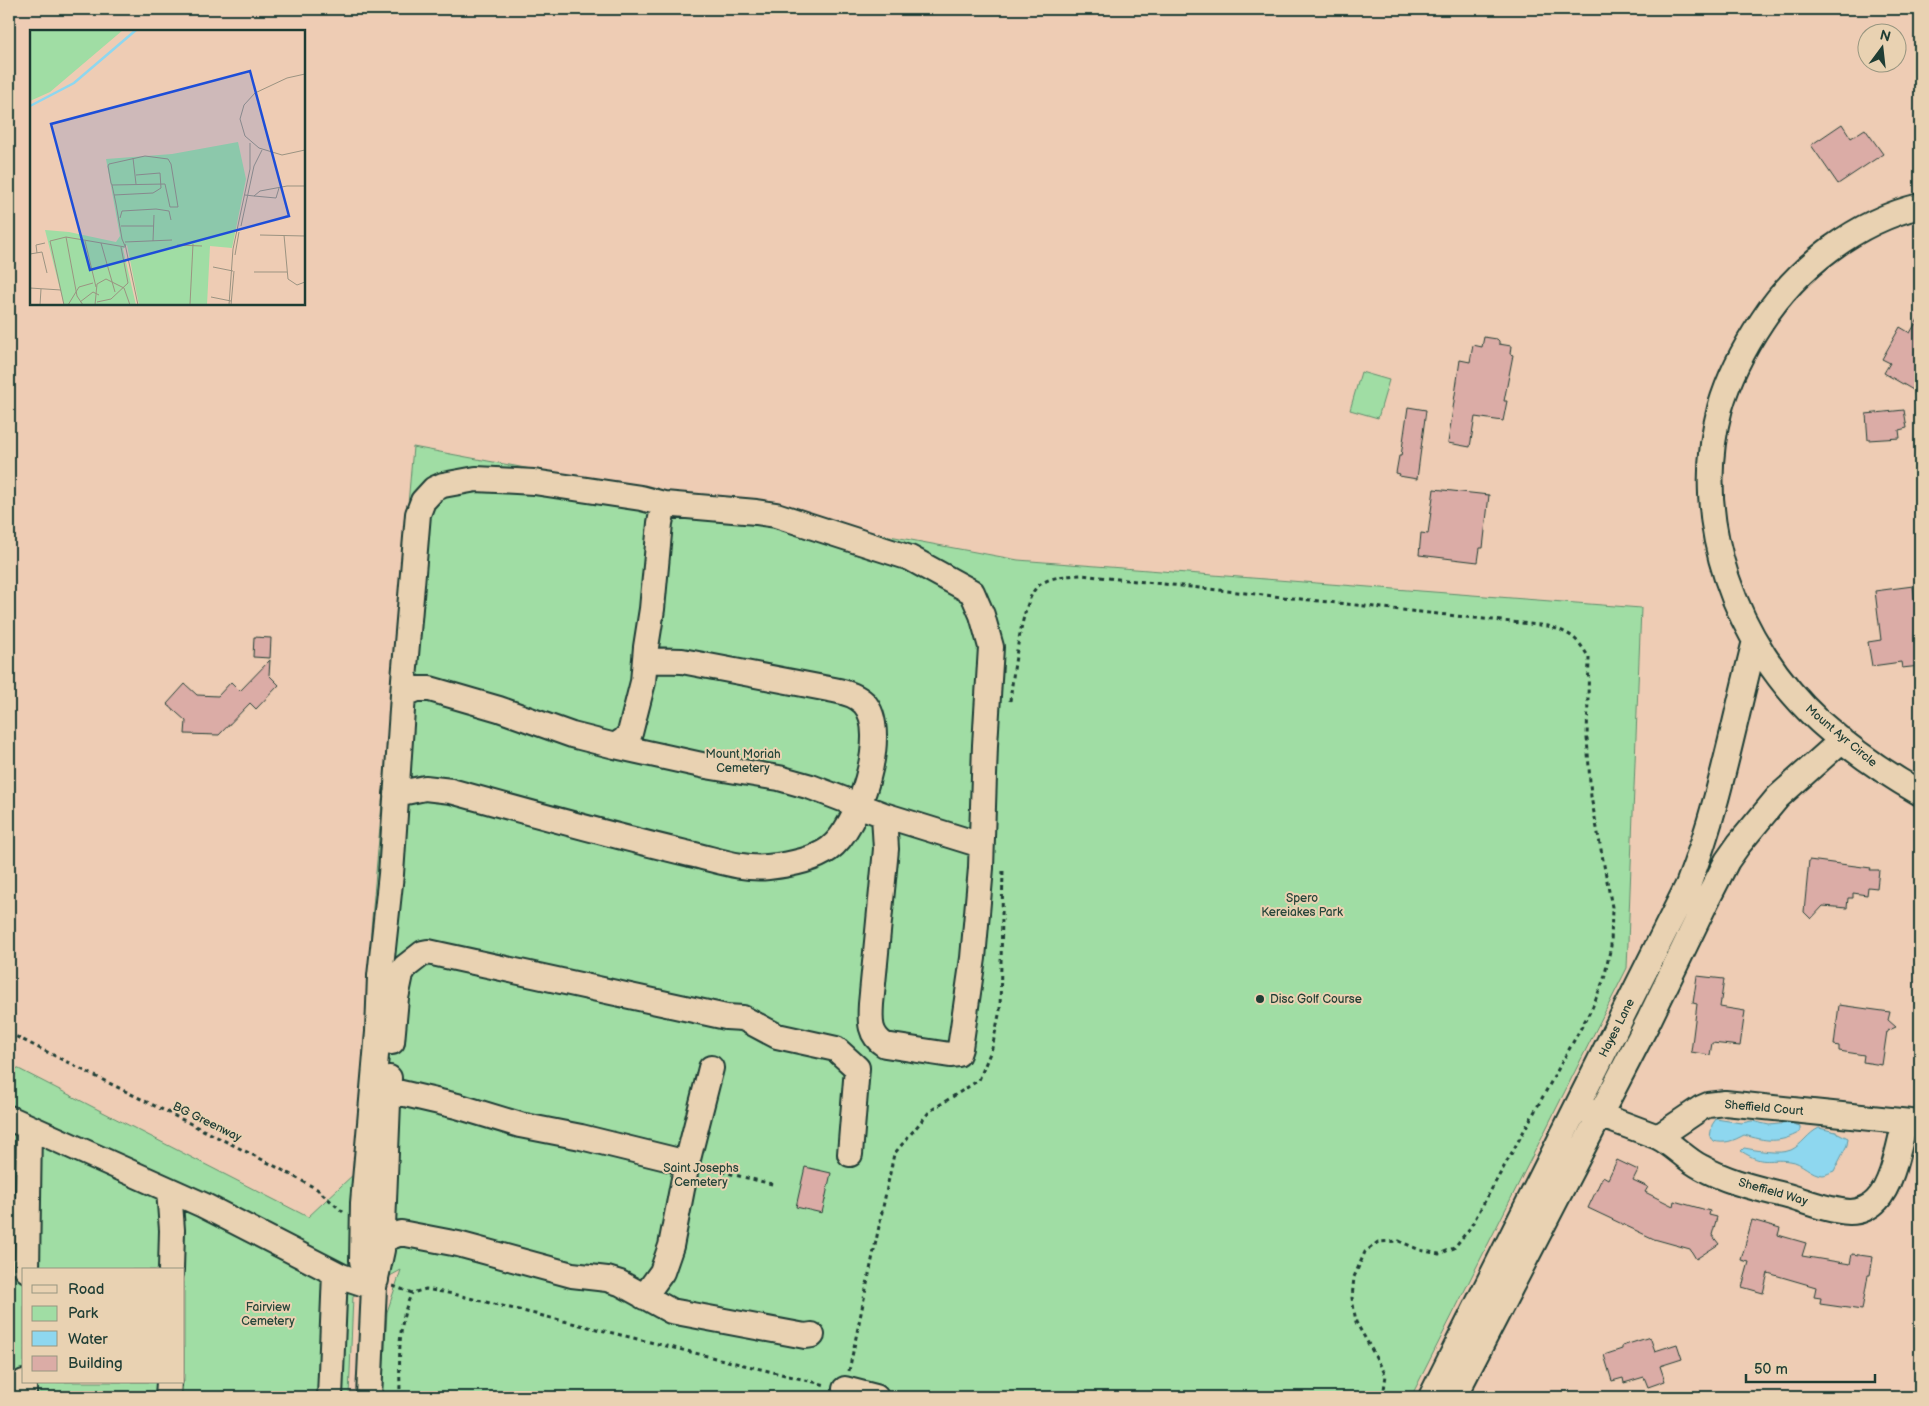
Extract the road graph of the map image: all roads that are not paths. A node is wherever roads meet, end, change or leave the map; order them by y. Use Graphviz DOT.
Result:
graph roads {
  1 [pos="1920,206"];
  2 [pos="664,504"];
  3 [pos="1755,641"];
  4 [pos="645,660"];
  5 [pos="402,695"];
  6 [pos="1842,740"];
  7 [pos="615,746"];
  8 [pos="1920,793"];
  9 [pos="396,794"];
  10 [pos="859,805"];
  11 [pos="884,815"];
  12 [pos="981,844"];
  13 [pos="711,1068"];
  14 [pos="388,1090"];
  15 [pos="1577,1107"];
  16 [pos="1600,1116"];
  17 [pos="19,1123"];
  18 [pos="1913,1123"];
  19 [pos="1658,1137"];
  20 [pos="850,1154"];
  21 [pos="687,1163"];
  22 [pos="1887,1183"];
  23 [pos="169,1190"];
  24 [pos="203,1205"];
  25 [pos="172,1230"];
  26 [pos="382,1240"];
  27 [pos="27,1268"];
  28 [pos="171,1268"];
  29 [pos="335,1273"];
  30 [pos="375,1283"];
  31 [pos="644,1297"];
  32 [pos="812,1335"];
  33 [pos="24,1384"];
  34 [pos="169,1384"];
  35 [pos="845,1389"];
  36 [pos="24,1397"];
  37 [pos="168,1397"];
  38 [pos="330,1397"];
  39 [pos="370,1397"];
  40 [pos="876,1397"];
  41 [pos="1432,1397"];
  42 [pos="1454,1397"];
  1 -- 3 [label="street, Mount Ayr Circle"];
  2 -- 4 [label="street"];
  2 -- 5 [label="street"];
  2 -- 12 [label="street"];
  3 -- 6 [label="street, Mount Ayr Circle"];
  3 -- 15 [label="street, Hayes Lane"];
  4 -- 7 [label="street"];
  4 -- 10 [label="street"];
  5 -- 7 [label="street"];
  5 -- 9 [label="street"];
  6 -- 8 [label="street, Mount Ayr Circle"];
  6 -- 16 [label="street, Hayes Lane"];
  7 -- 10 [label="street"];
  9 -- 10 [label="street"];
  9 -- 30 [label="street"];
  10 -- 11 [label="street"];
  11 -- 12 [label="street"];
  11 -- 12 [label="street"];
  13 -- 21 [label="street"];
  14 -- 20 [label="street"];
  14 -- 21 [label="street"];
  14 -- 26 [label="street"];
  15 -- 16 [label="street"];
  15 -- 41 [label="street, Hayes Lane"];
  16 -- 19 [label="street"];
  16 -- 42 [label="street, Hayes Lane"];
  17 -- 23 [label="street"];
  17 -- 27 [label="street"];
  18 -- 19 [label="street, Sheffield Court"];
  18 -- 22 [label="street, Sheffield Court"];
  19 -- 22 [label="street, Sheffield Way"];
  21 -- 31 [label="street"];
  23 -- 24 [label="street"];
  23 -- 25 [label="street"];
  24 -- 25 [label="street"];
  24 -- 29 [label="street"];
  25 -- 28 [label="street"];
  26 -- 30 [label="street"];
  26 -- 31 [label="street"];
  29 -- 30 [label="street"];
  29 -- 38 [label="street"];
  30 -- 39 [label="street"];
  31 -- 32 [label="street"];
  33 -- 36 [label="street"];
  34 -- 37 [label="street"];
  35 -- 40 [label="street"];
}
